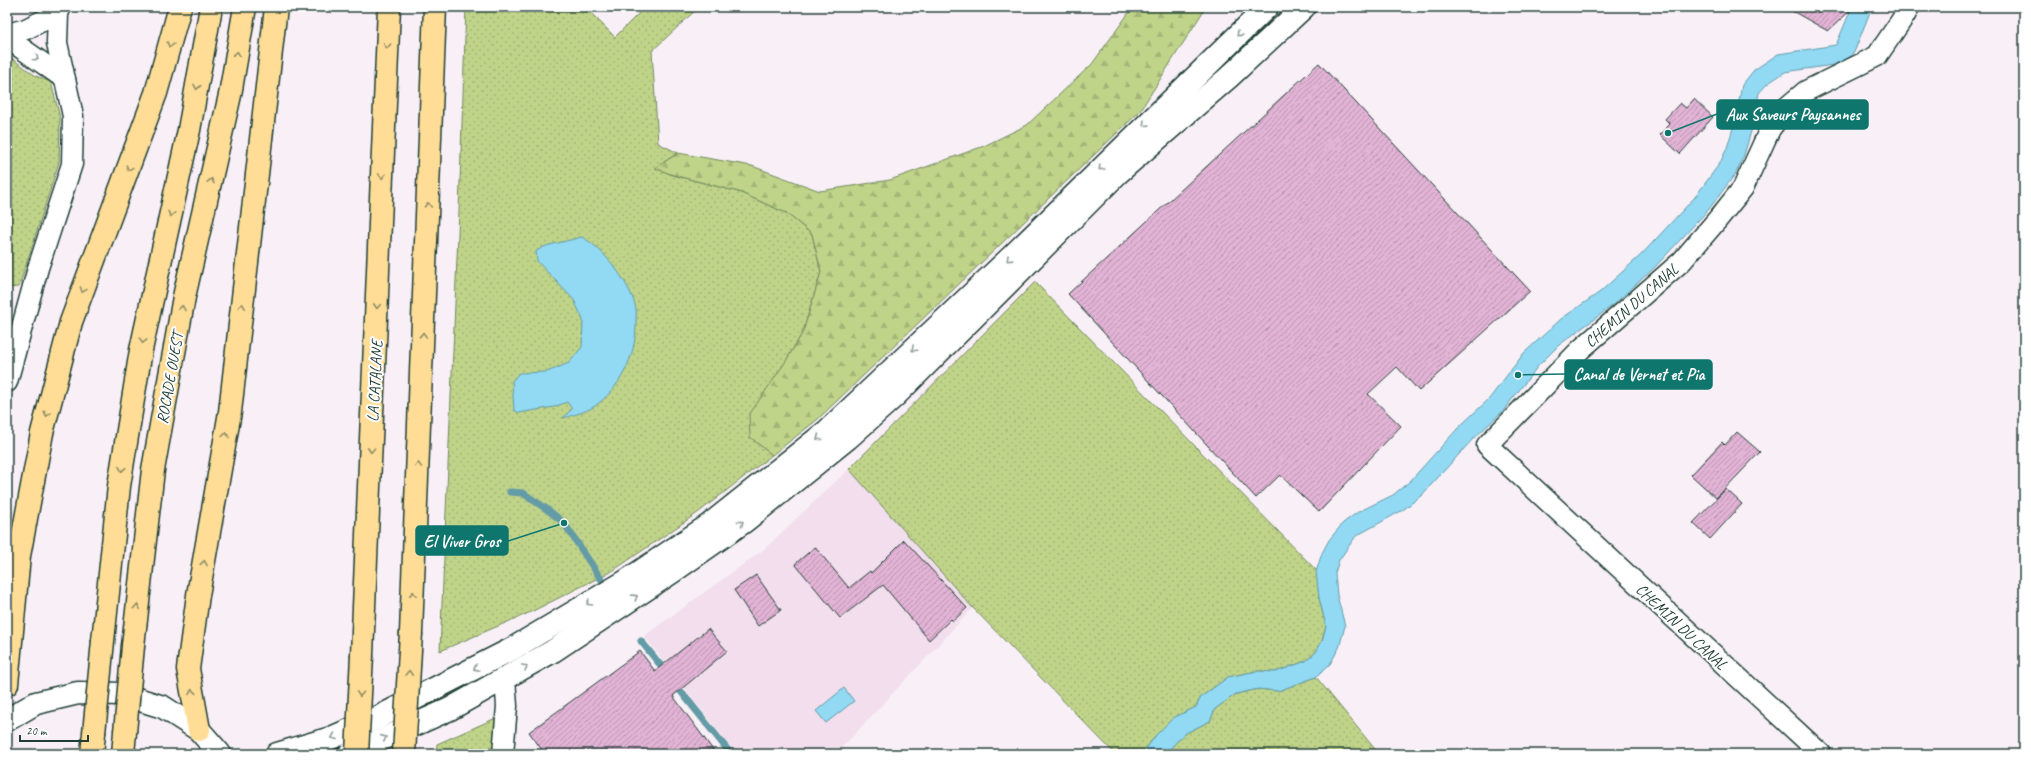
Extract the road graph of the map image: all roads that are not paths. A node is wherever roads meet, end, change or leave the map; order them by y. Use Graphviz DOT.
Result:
graph roads {
  1 [pos="180,7"];
  2 [pos="211,7"];
  3 [pos="245,7"];
  4 [pos="276,7"];
  5 [pos="389,7"];
  6 [pos="435,7"];
  7 [pos="1267,7"];
  8 [pos="1304,7"];
  9 [pos="1909,7"];
  10 [pos="60,10"];
  11 [pos="7,34"];
  12 [pos="7,38"];
  13 [pos="65,79"];
  14 [pos="7,382"];
  15 [pos="505,679"];
  16 [pos="7,684"];
  17 [pos="7,720"];
  18 [pos="198,730"];
  19 [pos="93,744"];
  20 [pos="123,754"];
  21 [pos="220,754"];
  22 [pos="277,754"];
  23 [pos="349,754"];
  24 [pos="357,754"];
  25 [pos="404,754"];
  26 [pos="503,754"];
  27 [pos="1822,754"];
  1 -- 16 [label="highway, one-way"];
  2 -- 19 [label="highway, ROCADE OUEST, one-way, bridge"];
  20 -- 3 [label="highway, ROCADE OUEST, one-way, bridge"];
  18 -- 4 [label="highway, one-way"];
  5 -- 24 [label="highway, LA CATALANE, one-way, bridge"];
  25 -- 6 [label="highway, one-way, bridge"];
  7 -- 22 [label="main road, one-way"];
  15 -- 8 [label="main road, one-way"];
  9 -- 27 [label="street, CHEMIN DU CANAL"];
  10 -- 11 [label="street"];
  10 -- 13 [label="street"];
  12 -- 13 [label="street, one-way"];
  13 -- 14 [label="street"];
  23 -- 15 [label="main road, one-way"];
  15 -- 26 [label="street"];
  17 -- 18 [label="main road"];
  18 -- 21 [label="main road"];
}
